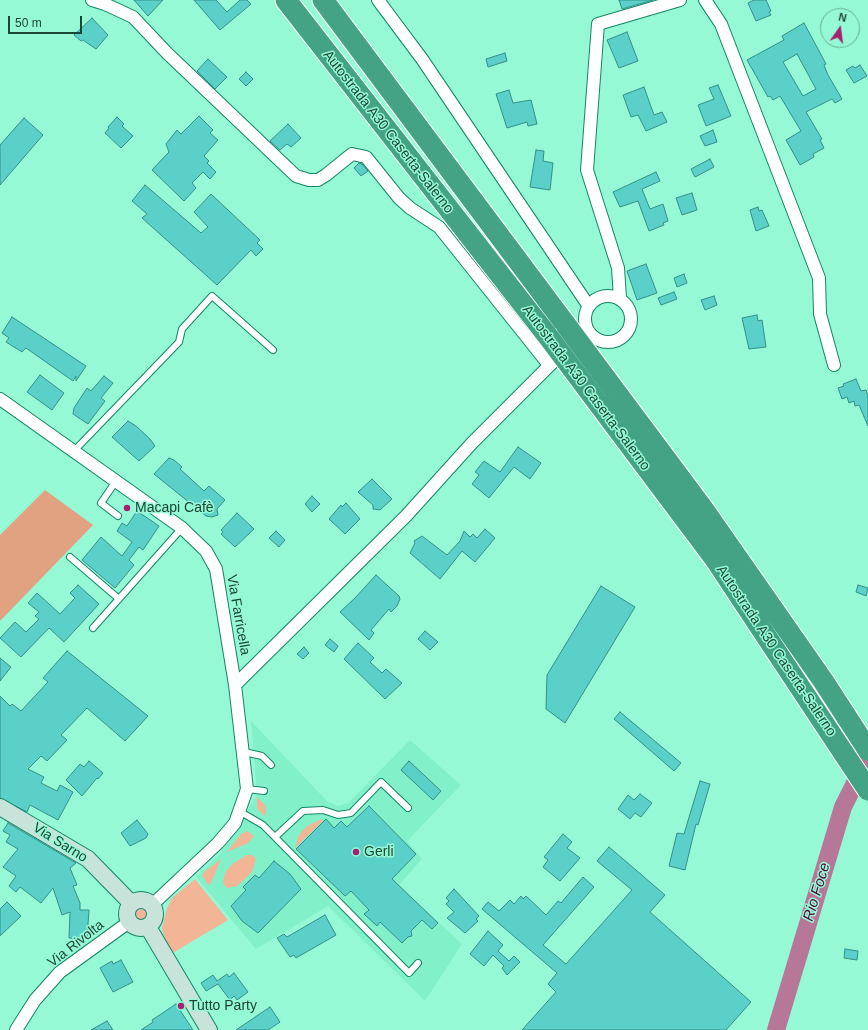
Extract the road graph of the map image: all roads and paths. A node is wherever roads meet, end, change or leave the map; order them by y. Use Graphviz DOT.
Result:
graph roads {
  1 [pos="92,0"];
  2 [pos="286,0"];
  3 [pos="323,0"];
  4 [pos="378,0"];
  5 [pos="680,0"];
  6 [pos="705,0"];
  7 [pos="620,298"];
  8 [pos="588,305"];
  9 [pos="590,333"];
  10 [pos="273,350"];
  11 [pos="549,365"];
  12 [pos="834,365"];
  13 [pos="0,399"];
  14 [pos="74,451"];
  15 [pos="116,481"];
  16 [pos="118,516"];
  17 [pos="182,528"];
  18 [pos="70,557"];
  19 [pos="119,599"];
  20 [pos="93,628"];
  21 [pos="235,685"];
  22 [pos="868,750"];
  23 [pos="244,752"];
  24 [pos="271,765"];
  25 [pos="247,789"];
  26 [pos="868,790"];
  27 [pos="264,791"];
  28 [pos="0,807"];
  29 [pos="408,808"];
  30 [pos="239,811"];
  31 [pos="275,837"];
  32 [pos="131,903"];
  33 [pos="152,905"];
  34 [pos="129,922"];
  35 [pos="148,927"];
  36 [pos="418,963"];
  37 [pos="16,1030"];
  38 [pos="209,1030"];
  1 -- 11 [label="street"];
  2 -- 26 [label="highway, Autostrada A30 Caserta-Salerno, bridge"];
  3 -- 22 [label="highway, Autostrada A30 Caserta-Salerno, bridge"];
  4 -- 8 [label="street"];
  5 -- 7 [label="street"];
  6 -- 12 [label="street"];
  7 -- 8 [label="street"];
  7 -- 9 [label="street"];
  8 -- 9 [label="street"];
  9 -- 11 [label="street"];
  10 -- 14 [label="lane"];
  11 -- 21 [label="street"];
  13 -- 14 [label="street, Via Farricella"];
  14 -- 15 [label="street, Via Farricella"];
  15 -- 16 [label="lane"];
  15 -- 17 [label="street, Via Farricella"];
  17 -- 19 [label="lane"];
  17 -- 21 [label="street, Via Farricella"];
  18 -- 19 [label="lane"];
  19 -- 20 [label="lane"];
  21 -- 23 [label="street, Via Farricella"];
  23 -- 24 [label="lane"];
  23 -- 25 [label="street, Via Farricella"];
  25 -- 27 [label="lane"];
  25 -- 30 [label="street, Via Farricella"];
  28 -- 32 [label="main road, Via Sarno"];
  29 -- 31 [label="lane"];
  30 -- 31 [label="lane"];
  30 -- 33 [label="street, Via Farricella"];
  31 -- 36 [label="lane"];
  32 -- 33 [label="main road"];
  32 -- 34 [label="main road"];
  33 -- 35 [label="main road"];
  34 -- 35 [label="main road"];
  34 -- 37 [label="street, Via Rivolta"];
  35 -- 38 [label="main road"];
}
